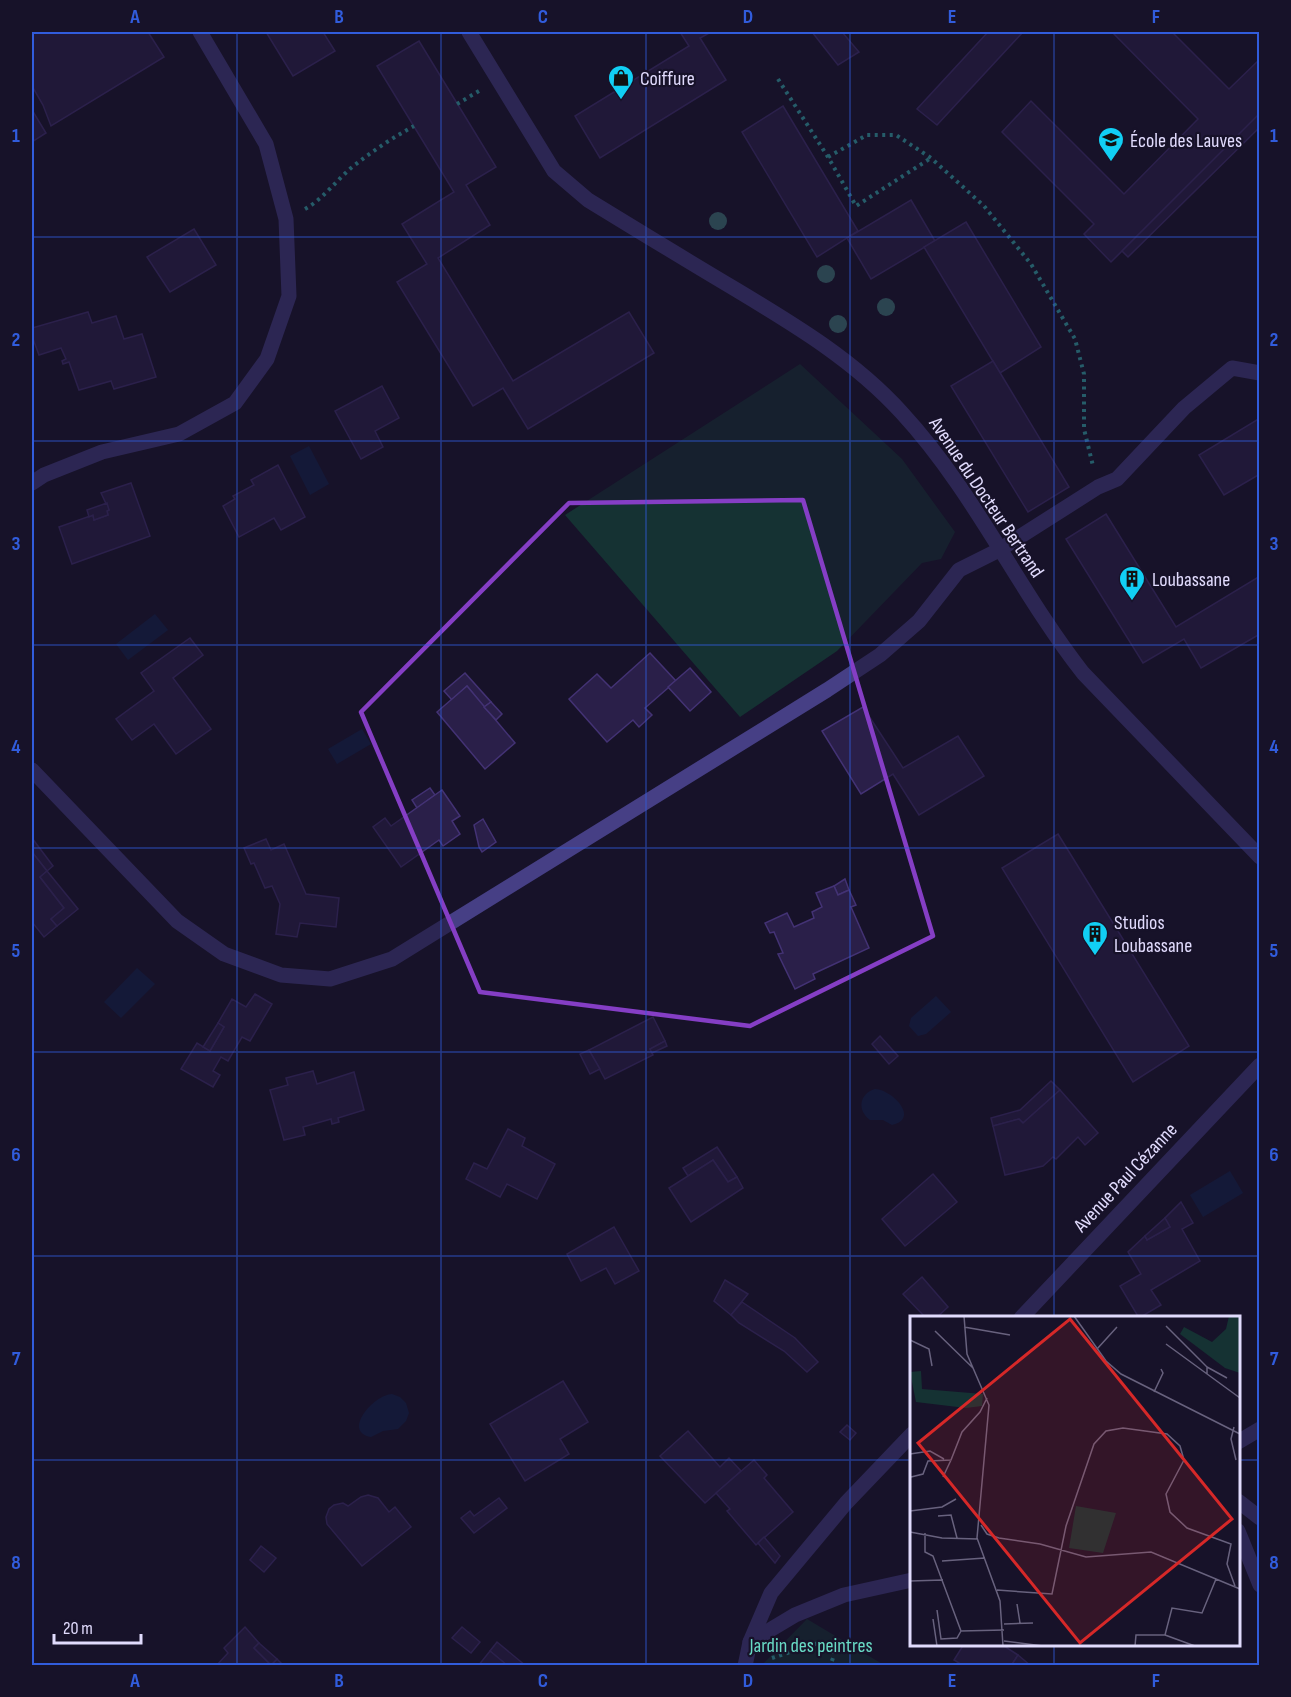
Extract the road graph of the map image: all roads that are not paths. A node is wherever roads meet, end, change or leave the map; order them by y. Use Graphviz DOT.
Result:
graph roads {
  1 [pos="200,32"];
  2 [pos="469,32"];
  3 [pos="1260,373"];
  4 [pos="32,483"];
  5 [pos="999,550"];
  6 [pos="32,770"];
  7 [pos="1260,857"];
  8 [pos="1260,1065"];
  9 [pos="1023,1316"];
  10 [pos="1260,1429"];
  11 [pos="910,1436"];
  12 [pos="1240,1441"];
  13 [pos="1240,1503"];
  14 [pos="1260,1518"];
  15 [pos="1240,1534"];
  16 [pos="910,1580"];
  17 [pos="1260,1585"];
  18 [pos="750,1642"];
  19 [pos="745,1665"];
  1 -- 4 [label="street"];
  2 -- 5 [label="street, Avenue du Docteur Bertrand"];
  3 -- 5 [label="street"];
  5 -- 6 [label="street"];
  5 -- 7 [label="street, Avenue du Docteur Bertrand"];
  8 -- 9 [label="street, Avenue Paul Cézanne"];
  10 -- 12 [label="street"];
  11 -- 18 [label="street"];
  13 -- 14 [label="street"];
  15 -- 17 [label="street"];
  16 -- 18 [label="street"];
  18 -- 19 [label="street"];
}
